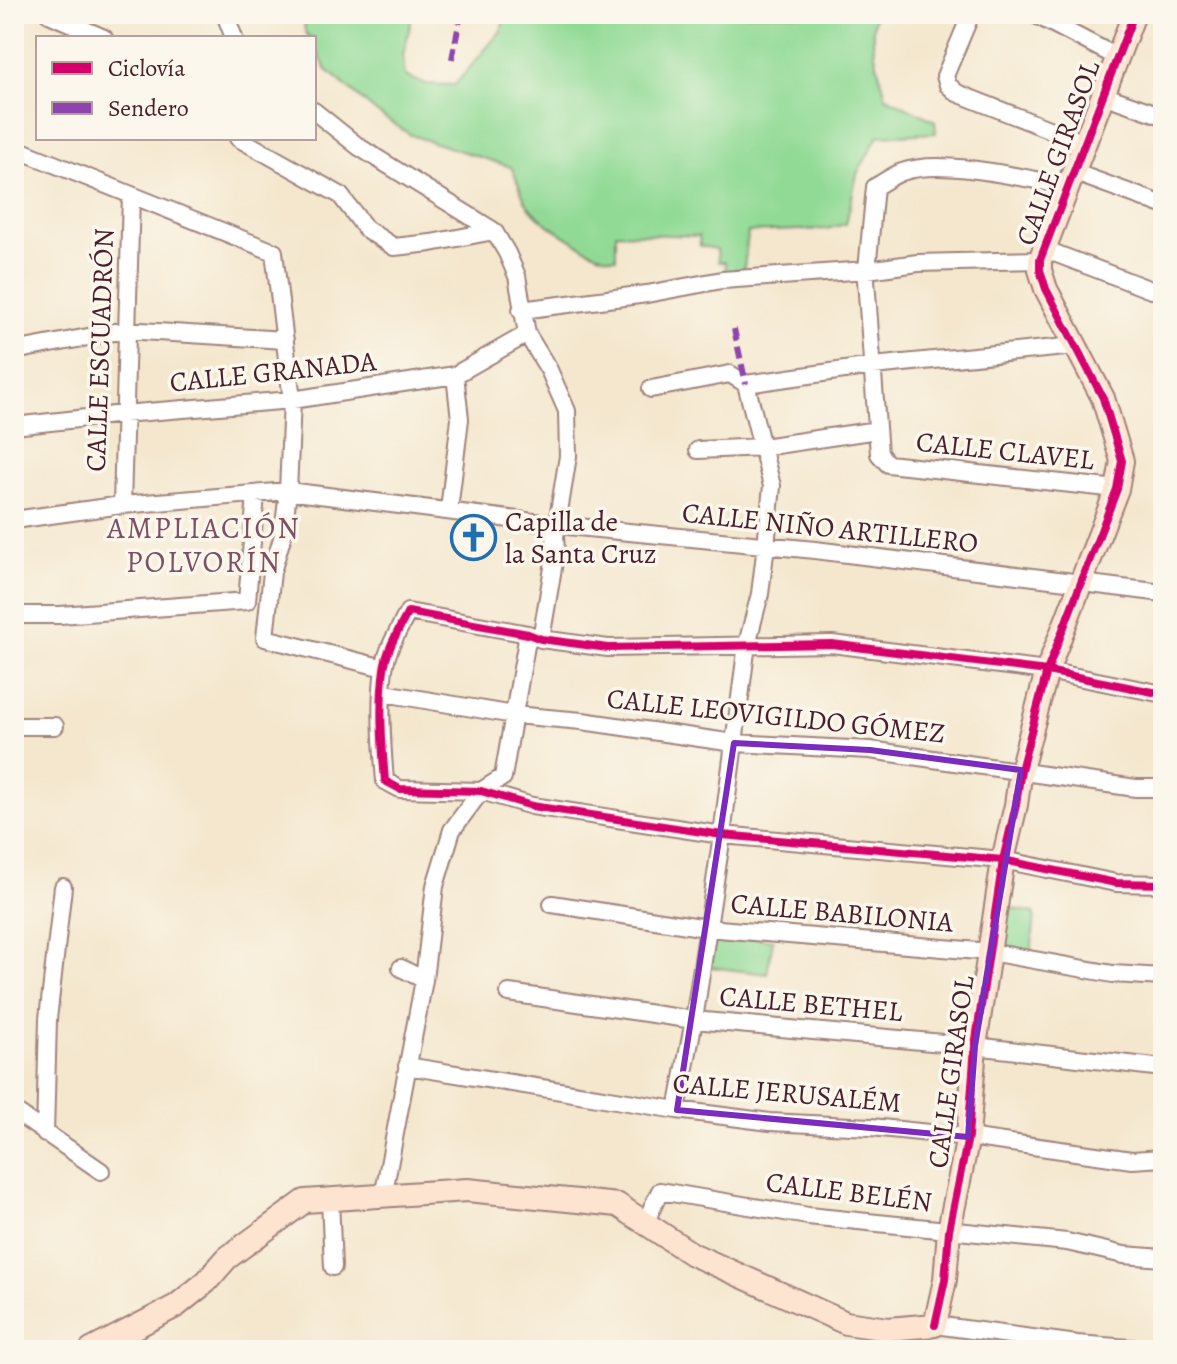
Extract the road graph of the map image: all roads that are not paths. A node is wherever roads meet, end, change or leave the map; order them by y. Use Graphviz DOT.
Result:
graph roads {
  1 [pos="49,14"];
  2 [pos="225,14"];
  3 [pos="971,14"];
  4 [pos="1034,14"];
  5 [pos="1134,14"];
  6 [pos="85,20"];
  7 [pos="102,36"];
  8 [pos="233,36"];
  9 [pos="1117,57"];
  10 [pos="1103,95"];
  11 [pos="316,113"];
  12 [pos="1163,116"];
  13 [pos="242,140"];
  14 [pos="1084,143"];
  15 [pos="14,148"];
  16 [pos="1071,179"];
  17 [pos="131,196"];
  18 [pos="1163,205"];
  19 [pos="494,231"];
  20 [pos="1042,254"];
  21 [pos="867,270"];
  22 [pos="1151,290"];
  23 [pos="521,310"];
  24 [pos="125,330"];
  25 [pos="527,334"];
  26 [pos="285,340"];
  27 [pos="1076,346"];
  28 [pos="14,351"];
  29 [pos="873,366"];
  30 [pos="455,375"];
  31 [pos="746,384"];
  32 [pos="651,389"];
  33 [pos="292,400"];
  34 [pos="123,414"];
  35 [pos="14,426"];
  36 [pos="877,430"];
  37 [pos="763,447"];
  38 [pos="698,450"];
  39 [pos="1117,489"];
  40 [pos="288,491"];
  41 [pos="256,494"];
  42 [pos="122,505"];
  43 [pos="449,510"];
  44 [pos="14,520"];
  45 [pos="557,525"];
  46 [pos="766,545"];
  47 [pos="1080,583"];
  48 [pos="1163,593"];
  49 [pos="14,615"];
  50 [pos="534,637"];
  51 [pos="747,644"];
  52 [pos="384,668"];
  53 [pos="1047,671"];
  54 [pos="384,693"];
  55 [pos="1163,694"];
  56 [pos="514,715"];
  57 [pos="14,726"];
  58 [pos="55,726"];
  59 [pos="734,743"];
  60 [pos="1021,770"];
  61 [pos="1163,788"];
  62 [pos="481,791"];
  63 [pos="722,835"];
  64 [pos="1003,860"];
  65 [pos="1163,884"];
  66 [pos="63,887"];
  67 [pos="552,904"];
  68 [pos="707,928"];
  69 [pos="990,952"];
  70 [pos="401,968"];
  71 [pos="1163,977"];
  72 [pos="424,980"];
  73 [pos="509,993"];
  74 [pos="694,1020"];
  75 [pos="975,1046"];
  76 [pos="407,1066"];
  77 [pos="1163,1068"];
  78 [pos="677,1110"];
  79 [pos="14,1111"];
  80 [pos="45,1134"];
  81 [pos="968,1137"];
  82 [pos="1163,1158"];
  83 [pos="101,1171"];
  84 [pos="383,1197"];
  85 [pos="330,1200"];
  86 [pos="645,1223"];
  87 [pos="949,1230"];
  88 [pos="1163,1258"];
  89 [pos="333,1267"];
  90 [pos="935,1325"];
  91 [pos="1078,1347"];
  92 [pos="91,1350"];
  93 [pos="1155,1350"];
  1 -- 6 [label="street"];
  2 -- 8 [label="street"];
  3 -- 14 [label="street"];
  4 -- 9 [label="street"];
  5 -- 9 [label="street, CALLE GIRASOL"];
  6 -- 7 [label="street"];
  9 -- 10 [label="street, CALLE GIRASOL"];
  10 -- 12 [label="street"];
  10 -- 14 [label="street, CALLE GIRASOL"];
  11 -- 19 [label="street"];
  13 -- 19 [label="street"];
  14 -- 16 [label="street, CALLE GIRASOL"];
  15 -- 17 [label="street"];
  16 -- 18 [label="street"];
  16 -- 20 [label="street, CALLE GIRASOL"];
  16 -- 21 [label="street"];
  17 -- 24 [label="street, CALLE ESCUADRÓN"];
  17 -- 26 [label="street"];
  19 -- 23 [label="street"];
  20 -- 21 [label="street"];
  20 -- 22 [label="street"];
  20 -- 27 [label="street, CALLE GIRASOL"];
  21 -- 23 [label="street"];
  21 -- 29 [label="street"];
  23 -- 25 [label="street"];
  24 -- 26 [label="street"];
  24 -- 28 [label="street"];
  24 -- 34 [label="street, CALLE ESCUADRÓN"];
  25 -- 30 [label="street, CALLE GRANADA"];
  25 -- 45 [label="street"];
  26 -- 33 [label="street"];
  27 -- 29 [label="street"];
  27 -- 39 [label="street, CALLE GIRASOL"];
  29 -- 31 [label="street"];
  29 -- 36 [label="street"];
  30 -- 33 [label="street, CALLE GRANADA"];
  30 -- 43 [label="street"];
  31 -- 32 [label="street"];
  31 -- 37 [label="street"];
  33 -- 34 [label="street, CALLE GRANADA"];
  33 -- 40 [label="street"];
  34 -- 35 [label="street, CALLE GRANADA"];
  34 -- 42 [label="street, CALLE ESCUADRÓN"];
  36 -- 37 [label="street, CALLE CLAVEL"];
  36 -- 39 [label="street, CALLE CLAVEL"];
  37 -- 38 [label="street, CALLE CLAVEL"];
  37 -- 46 [label="street"];
  39 -- 47 [label="street, CALLE GIRASOL"];
  40 -- 41 [label="street, CALLE NIÑO ARTILLERO"];
  40 -- 43 [label="street, CALLE NIÑO ARTILLERO"];
  40 -- 52 [label="street"];
  41 -- 42 [label="street, CALLE NIÑO ARTILLERO"];
  41 -- 49 [label="street"];
  42 -- 44 [label="street, CALLE NIÑO ARTILLERO"];
  43 -- 45 [label="street, CALLE NIÑO ARTILLERO"];
  45 -- 46 [label="street, CALLE NIÑO ARTILLERO"];
  45 -- 50 [label="street"];
  46 -- 47 [label="street, CALLE NIÑO ARTILLERO"];
  46 -- 51 [label="street"];
  47 -- 48 [label="street, CALLE NIÑO ARTILLERO"];
  47 -- 53 [label="street, CALLE GIRASOL"];
  50 -- 51 [label="street"];
  50 -- 52 [label="street"];
  50 -- 56 [label="street"];
  51 -- 53 [label="street"];
  51 -- 59 [label="street"];
  52 -- 54 [label="street"];
  53 -- 55 [label="street"];
  53 -- 60 [label="street, CALLE GIRASOL"];
  54 -- 56 [label="street, CALLE LEOVIGILDO GÓMEZ"];
  54 -- 62 [label="street"];
  56 -- 59 [label="street, CALLE LEOVIGILDO GÓMEZ"];
  56 -- 62 [label="street"];
  57 -- 58 [label="street"];
  59 -- 60 [label="street, CALLE LEOVIGILDO GÓMEZ"];
  59 -- 63 [label="street"];
  60 -- 61 [label="street, CALLE LEOVIGILDO GÓMEZ"];
  60 -- 64 [label="street, CALLE GIRASOL"];
  62 -- 63 [label="street"];
  62 -- 72 [label="street"];
  63 -- 64 [label="street"];
  63 -- 68 [label="street"];
  64 -- 65 [label="street"];
  64 -- 69 [label="street, CALLE GIRASOL"];
  66 -- 80 [label="street"];
  67 -- 68 [label="street, CALLE BABILONIA"];
  68 -- 69 [label="street, CALLE BABILONIA"];
  68 -- 74 [label="street"];
  69 -- 71 [label="street, CALLE BABILONIA"];
  69 -- 75 [label="street, CALLE GIRASOL"];
  70 -- 72 [label="street"];
  72 -- 76 [label="street"];
  73 -- 74 [label="street, CALLE BETHEL"];
  74 -- 75 [label="street, CALLE BETHEL"];
  74 -- 78 [label="street"];
  75 -- 77 [label="street, CALLE BETHEL"];
  75 -- 81 [label="street, CALLE GIRASOL"];
  76 -- 78 [label="street, CALLE JERUSALÉM"];
  76 -- 84 [label="street"];
  78 -- 81 [label="street, CALLE JERUSALÉM"];
  79 -- 80 [label="street"];
  80 -- 83 [label="street"];
  81 -- 82 [label="street, CALLE JERUSALÉM"];
  81 -- 87 [label="street, CALLE GIRASOL"];
  84 -- 85 [label="street"];
  84 -- 86 [label="street"];
  85 -- 89 [label="street"];
  85 -- 92 [label="street"];
  86 -- 87 [label="street, CALLE BELÉN"];
  86 -- 90 [label="street"];
  87 -- 88 [label="street, CALLE BELÉN"];
  87 -- 90 [label="street, CALLE GIRASOL"];
  90 -- 91 [label="street"];
  91 -- 93 [label="street"];
}
